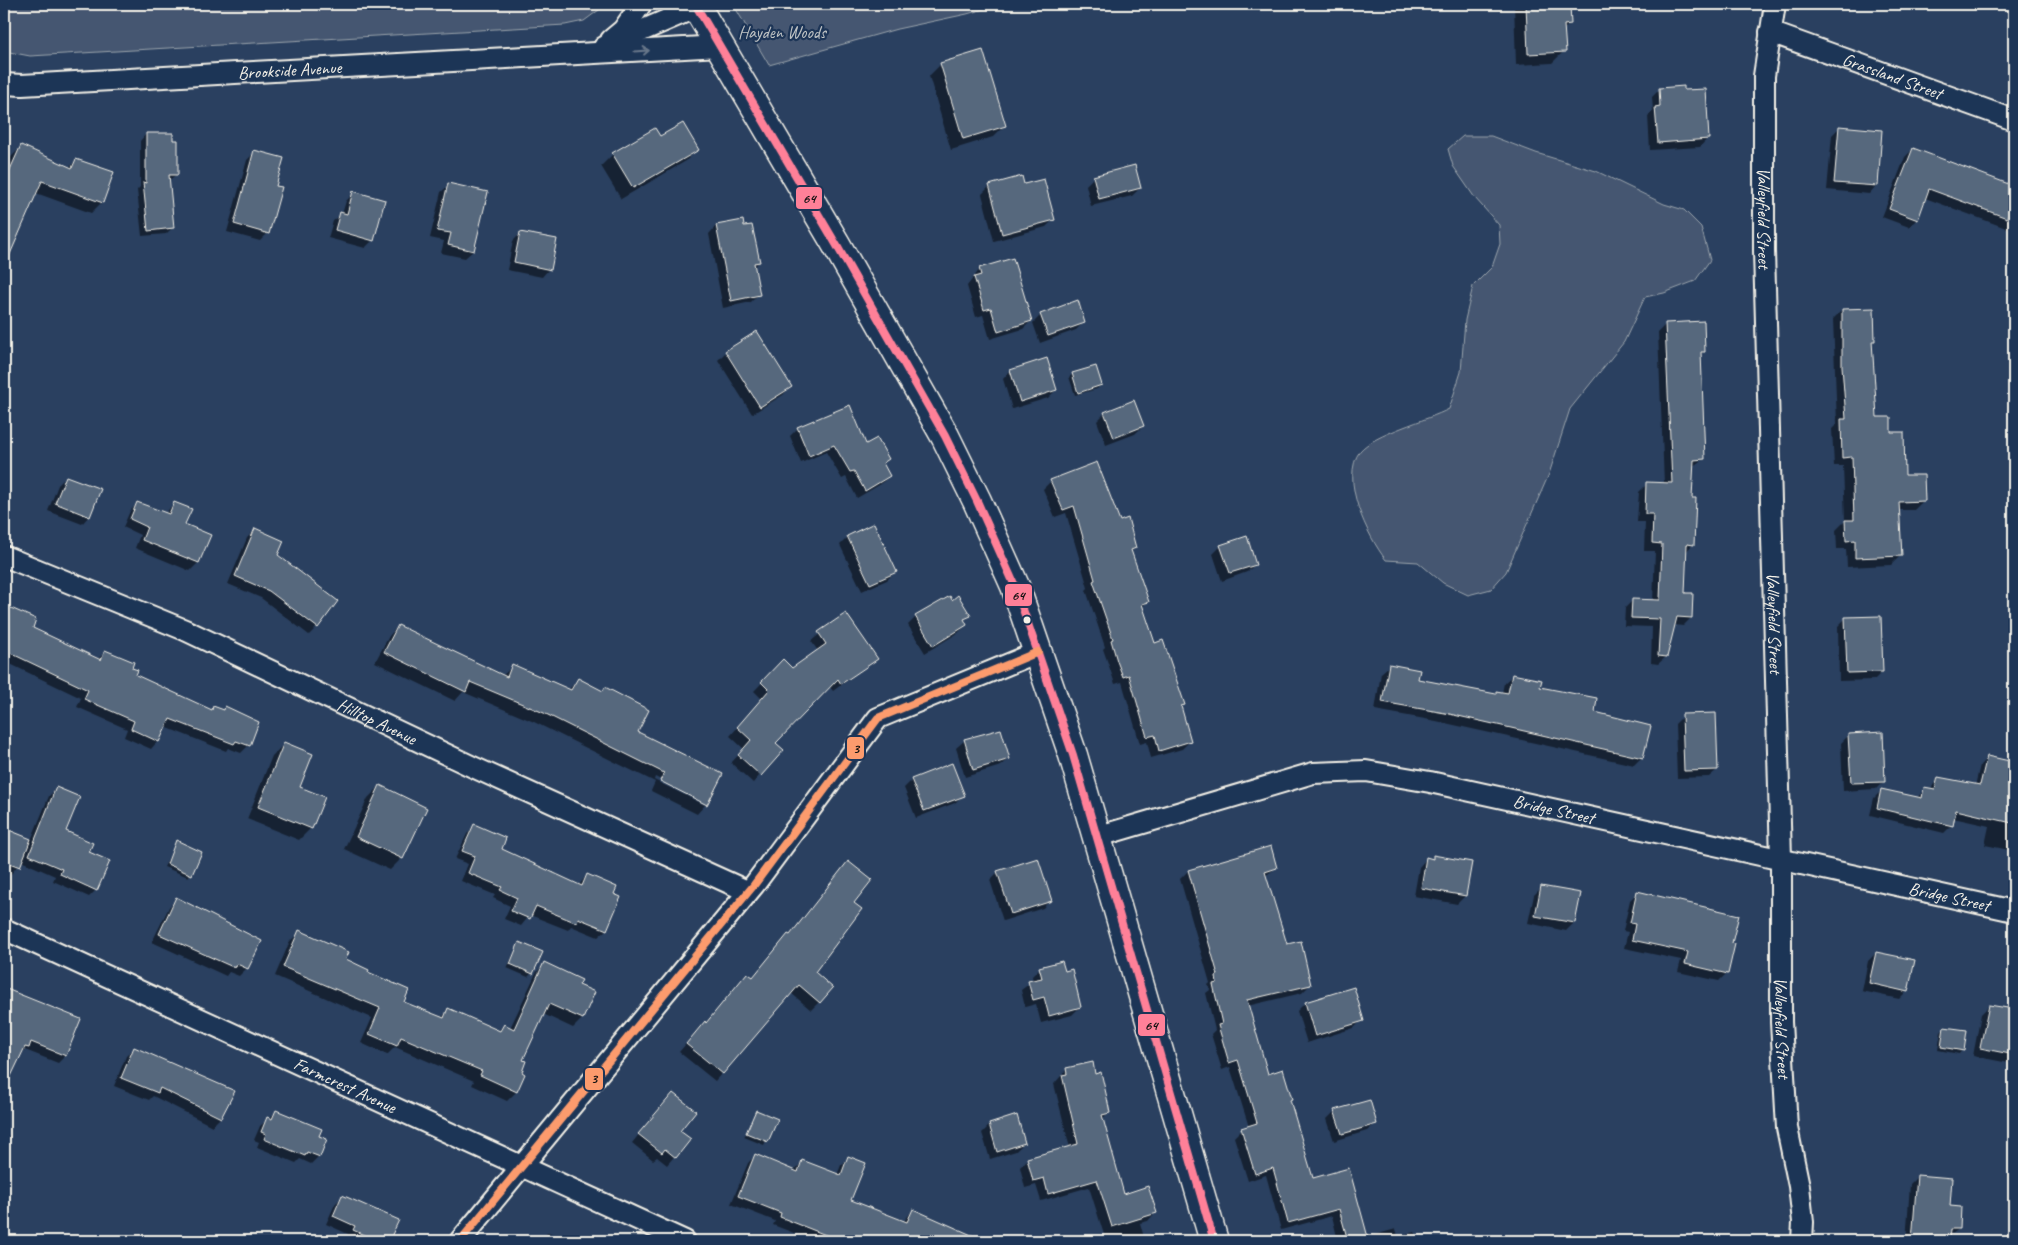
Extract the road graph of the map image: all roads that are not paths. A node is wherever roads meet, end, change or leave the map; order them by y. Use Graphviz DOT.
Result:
graph roads {
  1 [pos="641,4"];
  2 [pos="1775,4"];
  3 [pos="696,5"];
  4 [pos="1770,32"];
  5 [pos="720,46"];
  6 [pos="599,49"];
  7 [pos="576,55"];
  8 [pos="4,84"];
  9 [pos="2014,120"];
  10 [pos="4,556"];
  11 [pos="1038,652"];
  12 [pos="1096,837"];
  13 [pos="1781,860"];
  14 [pos="748,891"];
  15 [pos="2014,910"];
  16 [pos="4,929"];
  17 [pos="521,1165"];
  18 [pos="460,1241"];
  19 [pos="685,1241"];
  20 [pos="1214,1241"];
  21 [pos="1802,1241"];
  1 -- 6 [label="street"];
  2 -- 4 [label="street, Valleyfield Street"];
  3 -- 5 [label="main road"];
  3 -- 6 [label="street, Brookside Avenue"];
  4 -- 9 [label="street, Grassland Street"];
  4 -- 13 [label="street, Valleyfield Street"];
  7 -- 5 [label="street, Brookside Avenue, one-way"];
  5 -- 11 [label="main road"];
  6 -- 7 [label="street, Brookside Avenue"];
  7 -- 8 [label="street, Brookside Avenue"];
  10 -- 14 [label="street, Hilltop Avenue"];
  11 -- 12 [label="main road"];
  11 -- 14 [label="street"];
  12 -- 13 [label="street, Bridge Street"];
  12 -- 20 [label="main road"];
  13 -- 15 [label="street, Bridge Street"];
  13 -- 21 [label="street, Valleyfield Street"];
  14 -- 17 [label="street"];
  16 -- 17 [label="street, Farmcrest Avenue"];
  17 -- 18 [label="street"];
  17 -- 19 [label="street, Farmcrest Avenue"];
}
